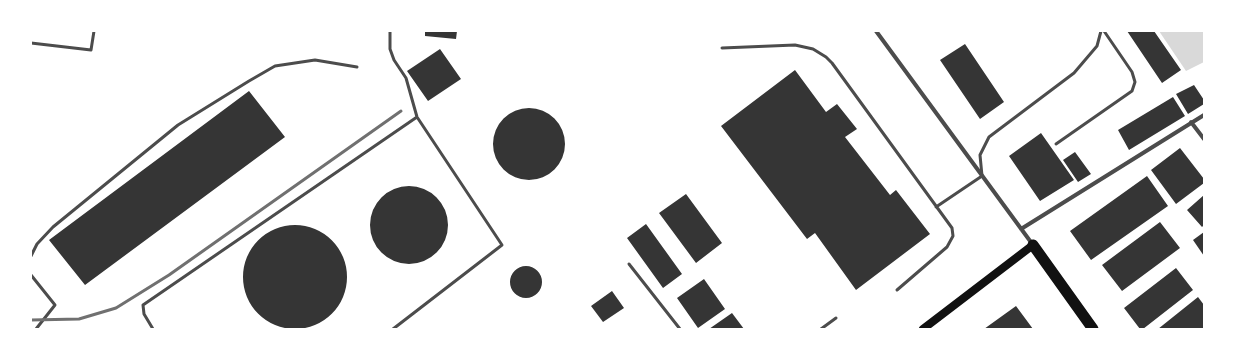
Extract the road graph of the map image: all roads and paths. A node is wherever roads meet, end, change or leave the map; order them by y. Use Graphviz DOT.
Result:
graph roads {
  1 [pos="94,31"];
  2 [pos="390,31"];
  3 [pos="876,31"];
  4 [pos="1101,31"];
  5 [pos="1104,31"];
  6 [pos="31,43"];
  7 [pos="722,48"];
  8 [pos="357,67"];
  9 [pos="1204,115"];
  10 [pos="417,117"];
  11 [pos="1191,122"];
  12 [pos="1204,139"];
  13 [pos="1056,144"];
  14 [pos="982,176"];
  15 [pos="936,207"];
  16 [pos="1021,229"];
  17 [pos="1033,246"];
  18 [pos="31,256"];
  19 [pos="629,264"];
  20 [pos="31,275"];
  21 [pos="897,290"];
  22 [pos="836,318"];
  23 [pos="36,329"];
  24 [pos="153,329"];
  25 [pos="393,329"];
  26 [pos="680,329"];
  27 [pos="821,329"];
  28 [pos="923,329"];
  29 [pos="1093,329"];
  1 -- 6 [label="lane"];
  2 -- 10 [label="lane"];
  3 -- 14 [label="street"];
  4 -- 14 [label="lane"];
  5 -- 13 [label="lane"];
  7 -- 15 [label="lane"];
  8 -- 18 [label="lane"];
  9 -- 11 [label="street"];
  10 -- 24 [label="lane"];
  10 -- 25 [label="lane"];
  11 -- 12 [label="street"];
  11 -- 16 [label="street"];
  14 -- 15 [label="lane"];
  14 -- 16 [label="street"];
  15 -- 21 [label="lane"];
  16 -- 17 [label="street"];
  17 -- 28 [label="main road"];
  17 -- 29 [label="highway"];
  19 -- 26 [label="lane"];
  20 -- 23 [label="lane"];
  22 -- 27 [label="lane"];
}
